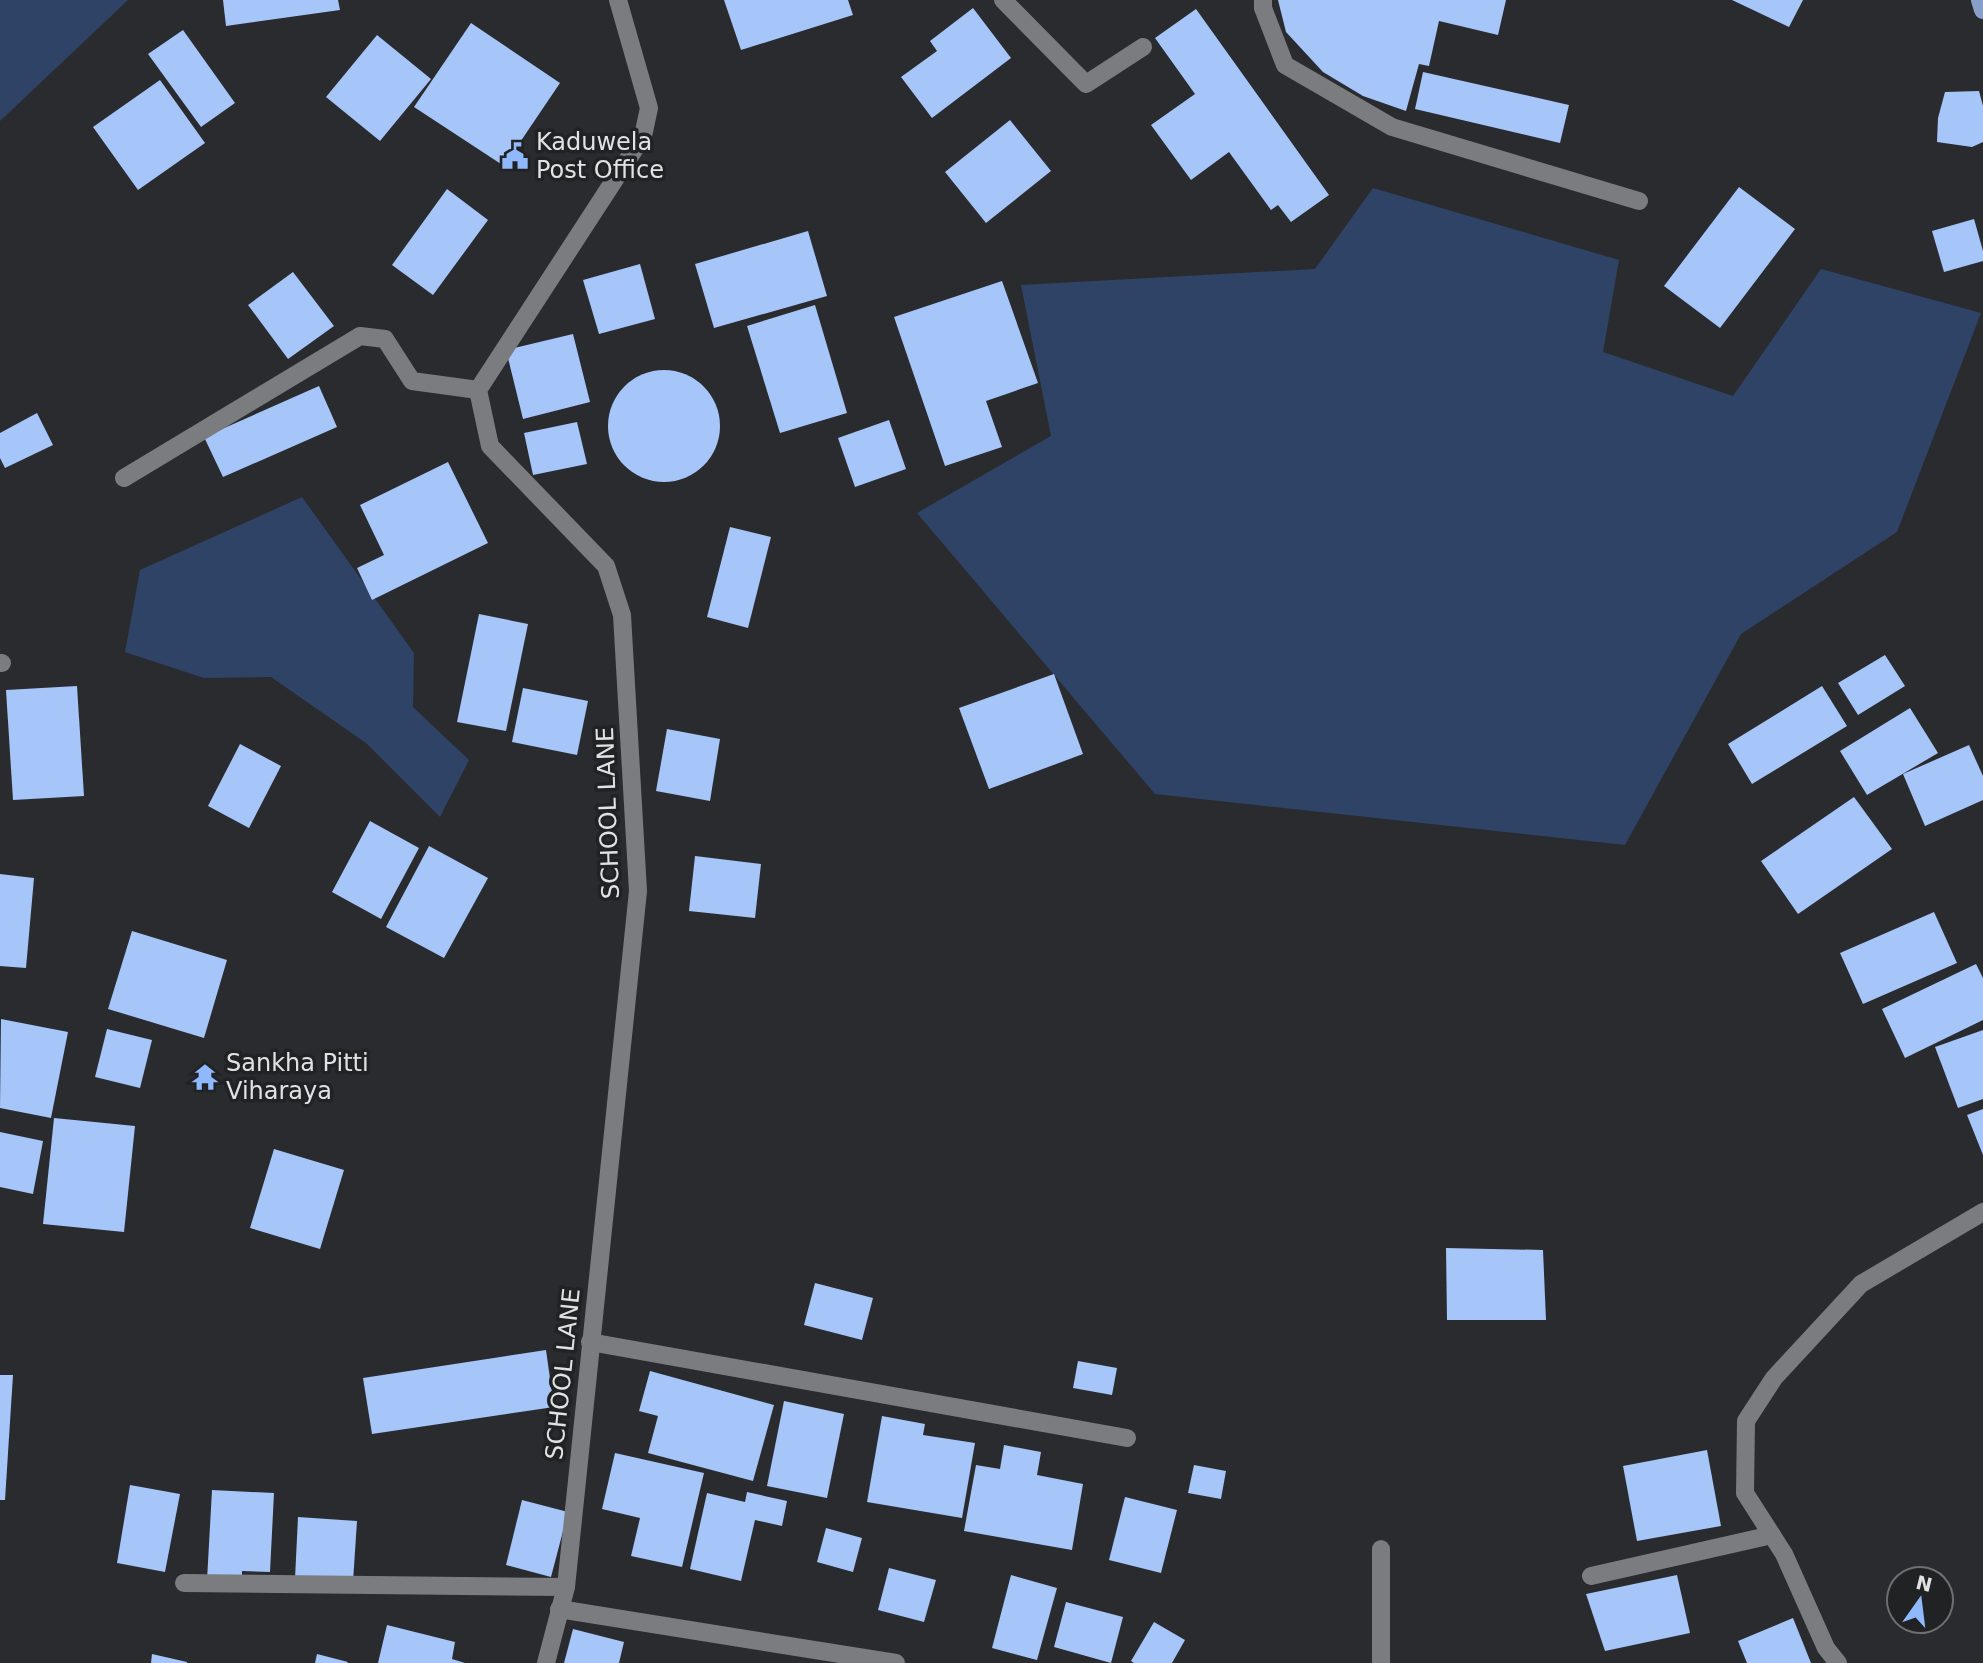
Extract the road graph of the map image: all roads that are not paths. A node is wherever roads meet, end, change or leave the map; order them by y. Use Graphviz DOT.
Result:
graph roads {
  1 [pos="618,0"];
  2 [pos="1003,0"];
  3 [pos="1263,0"];
  4 [pos="1980,0"];
  5 [pos="1983,10"];
  6 [pos="1143,47"];
  7 [pos="1639,201"];
  8 [pos="478,390"];
  9 [pos="124,478"];
  10 [pos="1983,1212"];
  11 [pos="590,1342"];
  12 [pos="1127,1438"];
  13 [pos="1772,1535"];
  14 [pos="1381,1549"];
  15 [pos="1591,1576"];
  16 [pos="184,1583"];
  17 [pos="566,1587"];
  18 [pos="559,1609"];
  19 [pos="1826,1648"];
  20 [pos="546,1663"];
  21 [pos="896,1663"];
  22 [pos="1381,1663"];
  23 [pos="1838,1663"];
  24 [pos="1849,1663"];
  1 -- 8 [label="street"];
  2 -- 6 [label="street"];
  3 -- 7 [label="street"];
  4 -- 5 [label="main road"];
  8 -- 9 [label="street"];
  8 -- 11 [label="street, SCHOOL LANE"];
  10 -- 13 [label="street"];
  11 -- 12 [label="street"];
  11 -- 17 [label="street, SCHOOL LANE"];
  13 -- 15 [label="street"];
  13 -- 19 [label="street"];
  14 -- 22 [label="street"];
  16 -- 17 [label="street"];
  17 -- 18 [label="street, SCHOOL LANE"];
  18 -- 20 [label="street, SCHOOL LANE"];
  18 -- 21 [label="street"];
  19 -- 23 [label="street"];
  19 -- 24 [label="street"];
}
